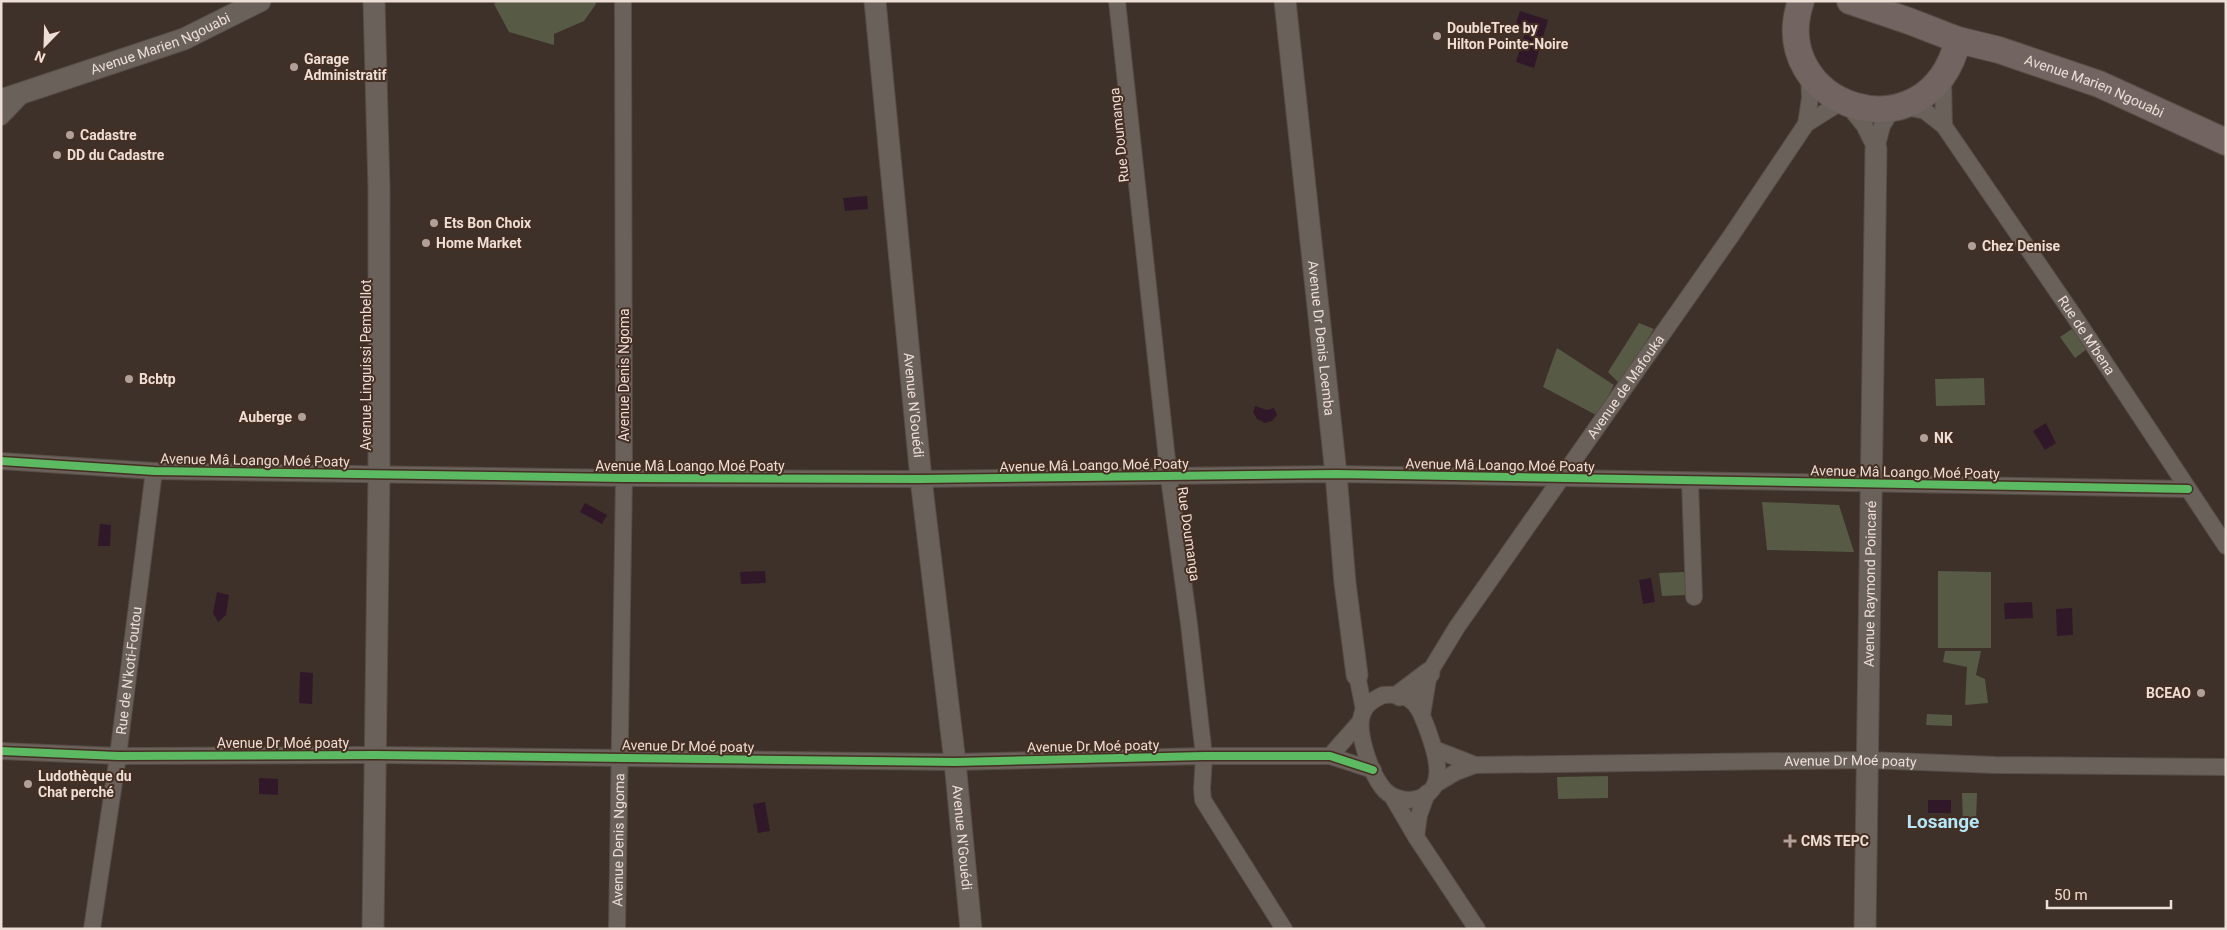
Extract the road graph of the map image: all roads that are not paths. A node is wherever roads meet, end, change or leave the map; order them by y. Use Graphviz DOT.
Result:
graph roads {
  1 [pos="260,1"];
  2 [pos="622,1"];
  3 [pos="875,1"];
  4 [pos="1116,1"];
  5 [pos="1285,1"];
  6 [pos="1850,1"];
  7 [pos="374,4"];
  8 [pos="1795,7"];
  9 [pos="1905,11"];
  10 [pos="1958,40"];
  11 [pos="1999,50"];
  12 [pos="1809,72"];
  13 [pos="1945,75"];
  14 [pos="24,93"];
  15 [pos="1,100"];
  16 [pos="1844,103"];
  17 [pos="1898,108"];
  18 [pos="1,117"];
  19 [pos="1806,124"];
  20 [pos="1944,126"];
  21 [pos="2226,142"];
  22 [pos="1876,149"];
  23 [pos="1,461"];
  24 [pos="154,471"];
  25 [pos="379,474"];
  26 [pos="1336,474"];
  27 [pos="624,478"];
  28 [pos="1169,478"];
  29 [pos="921,479"];
  30 [pos="1560,479"];
  31 [pos="1690,481"];
  32 [pos="1872,484"];
  33 [pos="2188,488"];
  34 [pos="2226,546"];
  35 [pos="1694,597"];
  36 [pos="1429,674"];
  37 [pos="1357,675"];
  38 [pos="1392,695"];
  39 [pos="1362,716"];
  40 [pos="1422,716"];
  41 [pos="1434,749"];
  42 [pos="1,751"];
  43 [pos="376,755"];
  44 [pos="118,756"];
  45 [pos="1204,756"];
  46 [pos="1330,756"];
  47 [pos="621,758"];
  48 [pos="1868,760"];
  49 [pos="955,762"];
  50 [pos="1475,765"];
  51 [pos="2226,767"];
  52 [pos="1373,770"];
  53 [pos="1432,789"];
  54 [pos="1392,796"];
  55 [pos="1416,837"];
  56 [pos="92,929"];
  57 [pos="373,929"];
  58 [pos="617,929"];
  59 [pos="972,929"];
  60 [pos="1284,929"];
  61 [pos="1477,929"];
  62 [pos="1865,929"];
  1 -- 14 [label="street, Avenue Marien Ngouabi"];
  2 -- 27 [label="street, Avenue Denis Ngoma"];
  3 -- 29 [label="street, Avenue N'Gouédi"];
  4 -- 28 [label="street, Rue Doumanga"];
  5 -- 26 [label="street, Avenue Dr Denis Loemba"];
  6 -- 9 [label="main road, Avenue Marien Ngouabi"];
  7 -- 25 [label="street, Avenue Linguissi Pembellot"];
  8 -- 12 [label="main road"];
  9 -- 10 [label="main road, Avenue Marien Ngouabi"];
  10 -- 11 [label="main road, Avenue Marien Ngouabi"];
  10 -- 13 [label="main road"];
  11 -- 13 [label="main road"];
  11 -- 21 [label="main road, Avenue Marien Ngouabi"];
  12 -- 16 [label="main road"];
  12 -- 19 [label="street"];
  13 -- 17 [label="main road"];
  13 -- 20 [label="street"];
  14 -- 15 [label="street, Avenue Marien Ngouabi"];
  14 -- 18 [label="street"];
  16 -- 17 [label="main road"];
  16 -- 19 [label="street"];
  16 -- 22 [label="street"];
  17 -- 20 [label="street, Rue de M'bena"];
  17 -- 22 [label="street"];
  19 -- 30 [label="street, Avenue de Mafouka"];
  20 -- 33 [label="street, Rue de M'bena"];
  22 -- 32 [label="street, Avenue Raymond Poincaré"];
  23 -- 24 [label="street, Avenue Mâ Loango Moé Poaty"];
  24 -- 25 [label="street, Avenue Mâ Loango Moé Poaty"];
  24 -- 44 [label="street, Rue de N'koti-Foutou"];
  25 -- 27 [label="street, Avenue Mâ Loango Moé Poaty"];
  25 -- 43 [label="street, Avenue Linguissi Pembellot"];
  26 -- 28 [label="street, Avenue Mâ Loango Moé Poaty"];
  26 -- 30 [label="street, Avenue Mâ Loango Moé Poaty"];
  26 -- 37 [label="street, Avenue Dr Denis Loemba"];
  27 -- 29 [label="street, Avenue Mâ Loango Moé Poaty"];
  27 -- 47 [label="street, Avenue Denis Ngoma"];
  28 -- 29 [label="street, Avenue Mâ Loango Moé Poaty"];
  28 -- 45 [label="street, Rue Doumanga"];
  29 -- 49 [label="street, Avenue N'Gouédi"];
  30 -- 31 [label="street, Avenue Mâ Loango Moé Poaty"];
  30 -- 36 [label="street, Avenue de Mafouka"];
  31 -- 32 [label="street, Avenue Mâ Loango Moé Poaty"];
  31 -- 35 [label="street"];
  32 -- 33 [label="street, Avenue Mâ Loango Moé Poaty"];
  32 -- 48 [label="street, Avenue Raymond Poincaré"];
  33 -- 34 [label="street, Rue de M'bena"];
  36 -- 38 [label="street, Avenue de Mafouka"];
  36 -- 40 [label="street, Avenue de Mafouka"];
  37 -- 38 [label="street"];
  37 -- 39 [label="street, Avenue Dr Denis Loemba"];
  38 -- 39 [label="street"];
  38 -- 40 [label="street"];
  39 -- 46 [label="street"];
  39 -- 52 [label="street"];
  40 -- 41 [label="street"];
  41 -- 50 [label="street, Avenue Dr Moé poaty"];
  41 -- 53 [label="street"];
  42 -- 44 [label="street, Avenue Dr Moé poaty"];
  43 -- 44 [label="street, Avenue Dr Moé poaty"];
  43 -- 47 [label="street, Avenue Dr Moé poaty"];
  43 -- 57 [label="street, Avenue Linguissi Pembellot"];
  44 -- 56 [label="street, Rue de N'koti-Foutou"];
  45 -- 46 [label="street, Avenue Dr Moé poaty"];
  45 -- 49 [label="street, Avenue Dr Moé poaty"];
  45 -- 60 [label="street, Rue Doumanga"];
  46 -- 52 [label="street, Avenue Dr Moé poaty"];
  47 -- 49 [label="street, Avenue Dr Moé poaty"];
  47 -- 58 [label="street, Avenue Denis Ngoma"];
  48 -- 50 [label="street, Avenue Dr Moé poaty"];
  48 -- 51 [label="street, Avenue Dr Moé poaty"];
  48 -- 62 [label="street, Avenue Raymond Poincaré"];
  49 -- 59 [label="street, Avenue N'Gouédi"];
  50 -- 53 [label="street, Avenue Dr Moé poaty"];
  52 -- 54 [label="street"];
  53 -- 54 [label="street"];
  53 -- 55 [label="street"];
  54 -- 55 [label="street"];
  55 -- 61 [label="street"];
}
